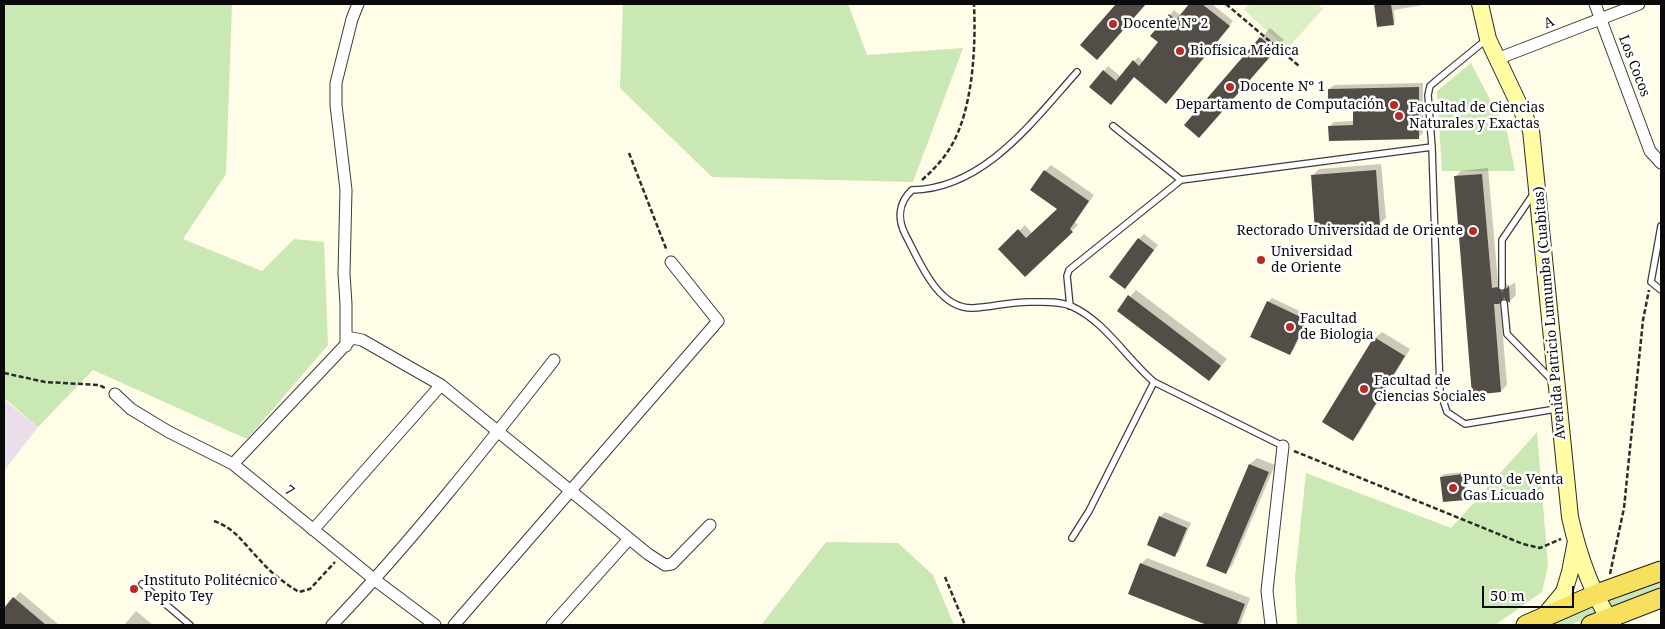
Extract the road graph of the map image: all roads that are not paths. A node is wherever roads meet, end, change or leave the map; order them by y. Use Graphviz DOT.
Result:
graph roads {
  1 [pos="358,4"];
  2 [pos="1480,4"];
  3 [pos="1595,4"];
  4 [pos="1639,4"];
  5 [pos="1600,18"];
  6 [pos="1488,39"];
  7 [pos="1497,59"];
  8 [pos="1077,72"];
  9 [pos="1113,126"];
  10 [pos="1432,148"];
  11 [pos="1661,163"];
  12 [pos="1181,180"];
  13 [pos="1538,187"];
  14 [pos="1661,226"];
  15 [pos="671,262"];
  16 [pos="1502,287"];
  17 [pos="1661,290"];
  18 [pos="1504,304"];
  19 [pos="1070,306"];
  20 [pos="346,346"];
  21 [pos="554,360"];
  22 [pos="1154,382"];
  23 [pos="441,384"];
  24 [pos="1557,385"];
  25 [pos="115,394"];
  26 [pos="1558,408"];
  27 [pos="499,430"];
  28 [pos="1282,446"];
  29 [pos="234,464"];
  30 [pos="571,491"];
  31 [pos="710,525"];
  32 [pos="313,530"];
  33 [pos="1575,537"];
  34 [pos="1072,538"];
  35 [pos="629,539"];
  36 [pos="1661,571"];
  37 [pos="375,580"];
  38 [pos="142,584"];
  39 [pos="1602,592"];
  40 [pos="1661,598"];
  41 [pos="1544,616"];
  42 [pos="1604,623"];
  43 [pos="190,625"];
  44 [pos="332,625"];
  45 [pos="435,625"];
  46 [pos="454,625"];
  47 [pos="552,625"];
  48 [pos="1271,625"];
  49 [pos="1526,625"];
  1 -- 20 [label="street"];
  2 -- 6 [label="main road, Avenida Patricio Lumumba (Cuabitas)"];
  3 -- 5 [label="street, Los Cocos"];
  4 -- 5 [label="street, A"];
  5 -- 7 [label="street, A"];
  5 -- 11 [label="street, Los Cocos"];
  6 -- 7 [label="main road, Avenida Patricio Lumumba (Cuabitas)"];
  6 -- 10 [label="lane"];
  7 -- 13 [label="main road, Avenida Patricio Lumumba (Cuabitas)"];
  8 -- 19 [label="lane"];
  9 -- 12 [label="lane"];
  10 -- 12 [label="lane"];
  10 -- 26 [label="lane"];
  12 -- 19 [label="lane"];
  13 -- 16 [label="lane"];
  13 -- 24 [label="main road, Avenida Patricio Lumumba (Cuabitas)"];
  14 -- 17 [label="lane"];
  15 -- 30 [label="street"];
  18 -- 24 [label="lane"];
  19 -- 22 [label="lane"];
  20 -- 23 [label="street"];
  20 -- 29 [label="street"];
  21 -- 27 [label="street"];
  22 -- 28 [label="lane"];
  22 -- 34 [label="lane"];
  23 -- 27 [label="street"];
  23 -- 32 [label="street"];
  24 -- 26 [label="main road, Avenida Patricio Lumumba (Cuabitas)"];
  25 -- 29 [label="street, 7"];
  26 -- 33 [label="main road, Avenida Patricio Lumumba (Cuabitas)"];
  27 -- 30 [label="street"];
  27 -- 37 [label="street"];
  28 -- 48 [label="street"];
  29 -- 32 [label="street, 7"];
  30 -- 35 [label="street"];
  30 -- 46 [label="street"];
  31 -- 35 [label="street"];
  32 -- 37 [label="street, 7"];
  33 -- 39 [label="main road, Avenida Patricio Lumumba (Cuabitas)"];
  33 -- 41 [label="main road"];
  35 -- 47 [label="street"];
  36 -- 39 [label="main road"];
  37 -- 44 [label="street"];
  37 -- 45 [label="street, 7"];
  38 -- 43 [label="lane"];
  39 -- 41 [label="main road"];
  39 -- 42 [label="main road, Avenida Patricio Lumumba (Cuabitas)"];
  40 -- 42 [label="main road"];
  41 -- 49 [label="main road"];
}
